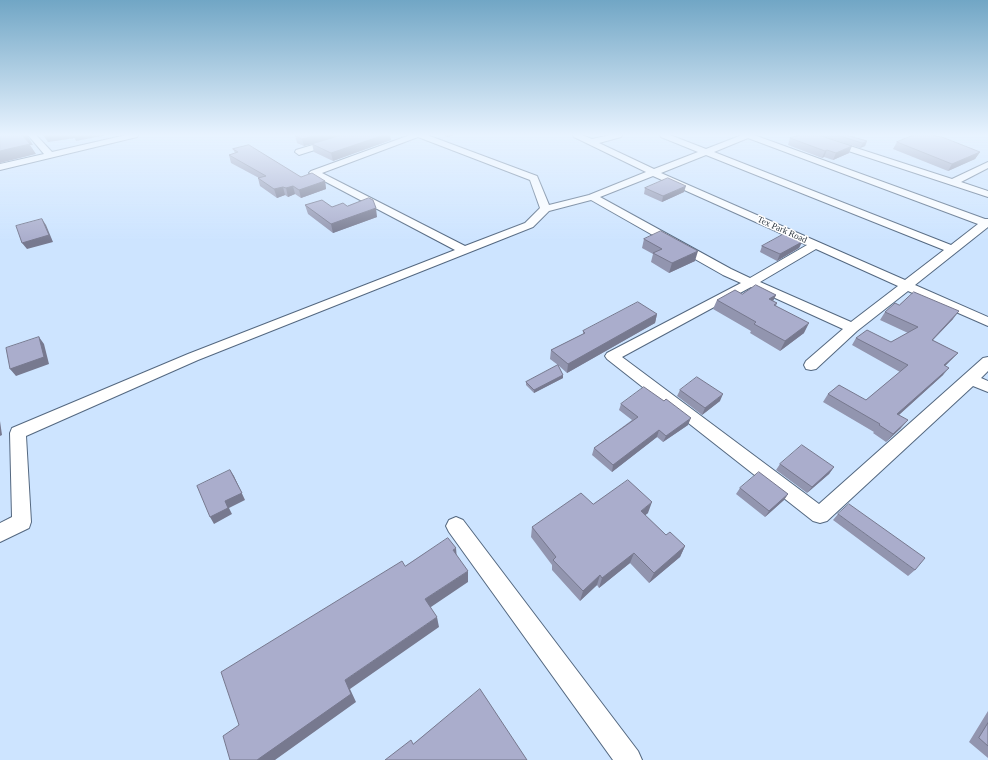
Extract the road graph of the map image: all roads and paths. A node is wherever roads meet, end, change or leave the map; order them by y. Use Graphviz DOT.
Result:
graph roads {
  1 [pos="321,170"];
  2 [pos="515,170"];
  3 [pos="649,170"];
  4 [pos="656,170"];
  5 [pos="751,170"];
  6 [pos="846,170"];
  7 [pos="918,170"];
  8 [pos="975,170"];
  9 [pos="652,172"];
  10 [pos="952,182"];
  11 [pos="988,194"];
  12 [pos="592,197"];
  13 [pos="545,209"];
  14 [pos="987,222"];
  15 [pos="815,245"];
  16 [pos="464,250"];
  17 [pos="953,250"];
  18 [pos="750,283"];
  19 [pos="906,286"];
  20 [pos="988,322"];
  21 [pos="852,328"];
  22 [pos="988,362"];
  23 [pos="811,364"];
  24 [pos="971,379"];
  25 [pos="988,387"];
  26 [pos="456,526"];
  27 [pos="0,533"];
  28 [pos="629,760"];
  1 -- 16 [label="street"];
  2 -- 13 [label="street"];
  3 -- 9 [label="street, Tex Park Road"];
  4 -- 9 [label="street"];
  5 -- 17 [label="street"];
  6 -- 14 [label="street"];
  7 -- 10 [label="street"];
  8 -- 10 [label="street"];
  9 -- 12 [label="street"];
  9 -- 15 [label="street, Tex Park Road"];
  10 -- 11 [label="street"];
  12 -- 13 [label="street"];
  12 -- 18 [label="street"];
  13 -- 16 [label="street"];
  14 -- 17 [label="street"];
  15 -- 18 [label="street"];
  15 -- 19 [label="street, Tex Park Road"];
  16 -- 27 [label="street"];
  17 -- 19 [label="street"];
  18 -- 21 [label="street"];
  18 -- 24 [label="street"];
  19 -- 20 [label="street, Tex Park Road"];
  19 -- 21 [label="street"];
  21 -- 23 [label="street"];
  22 -- 24 [label="street"];
  24 -- 25 [label="street"];
  26 -- 28 [label="street"];
}
